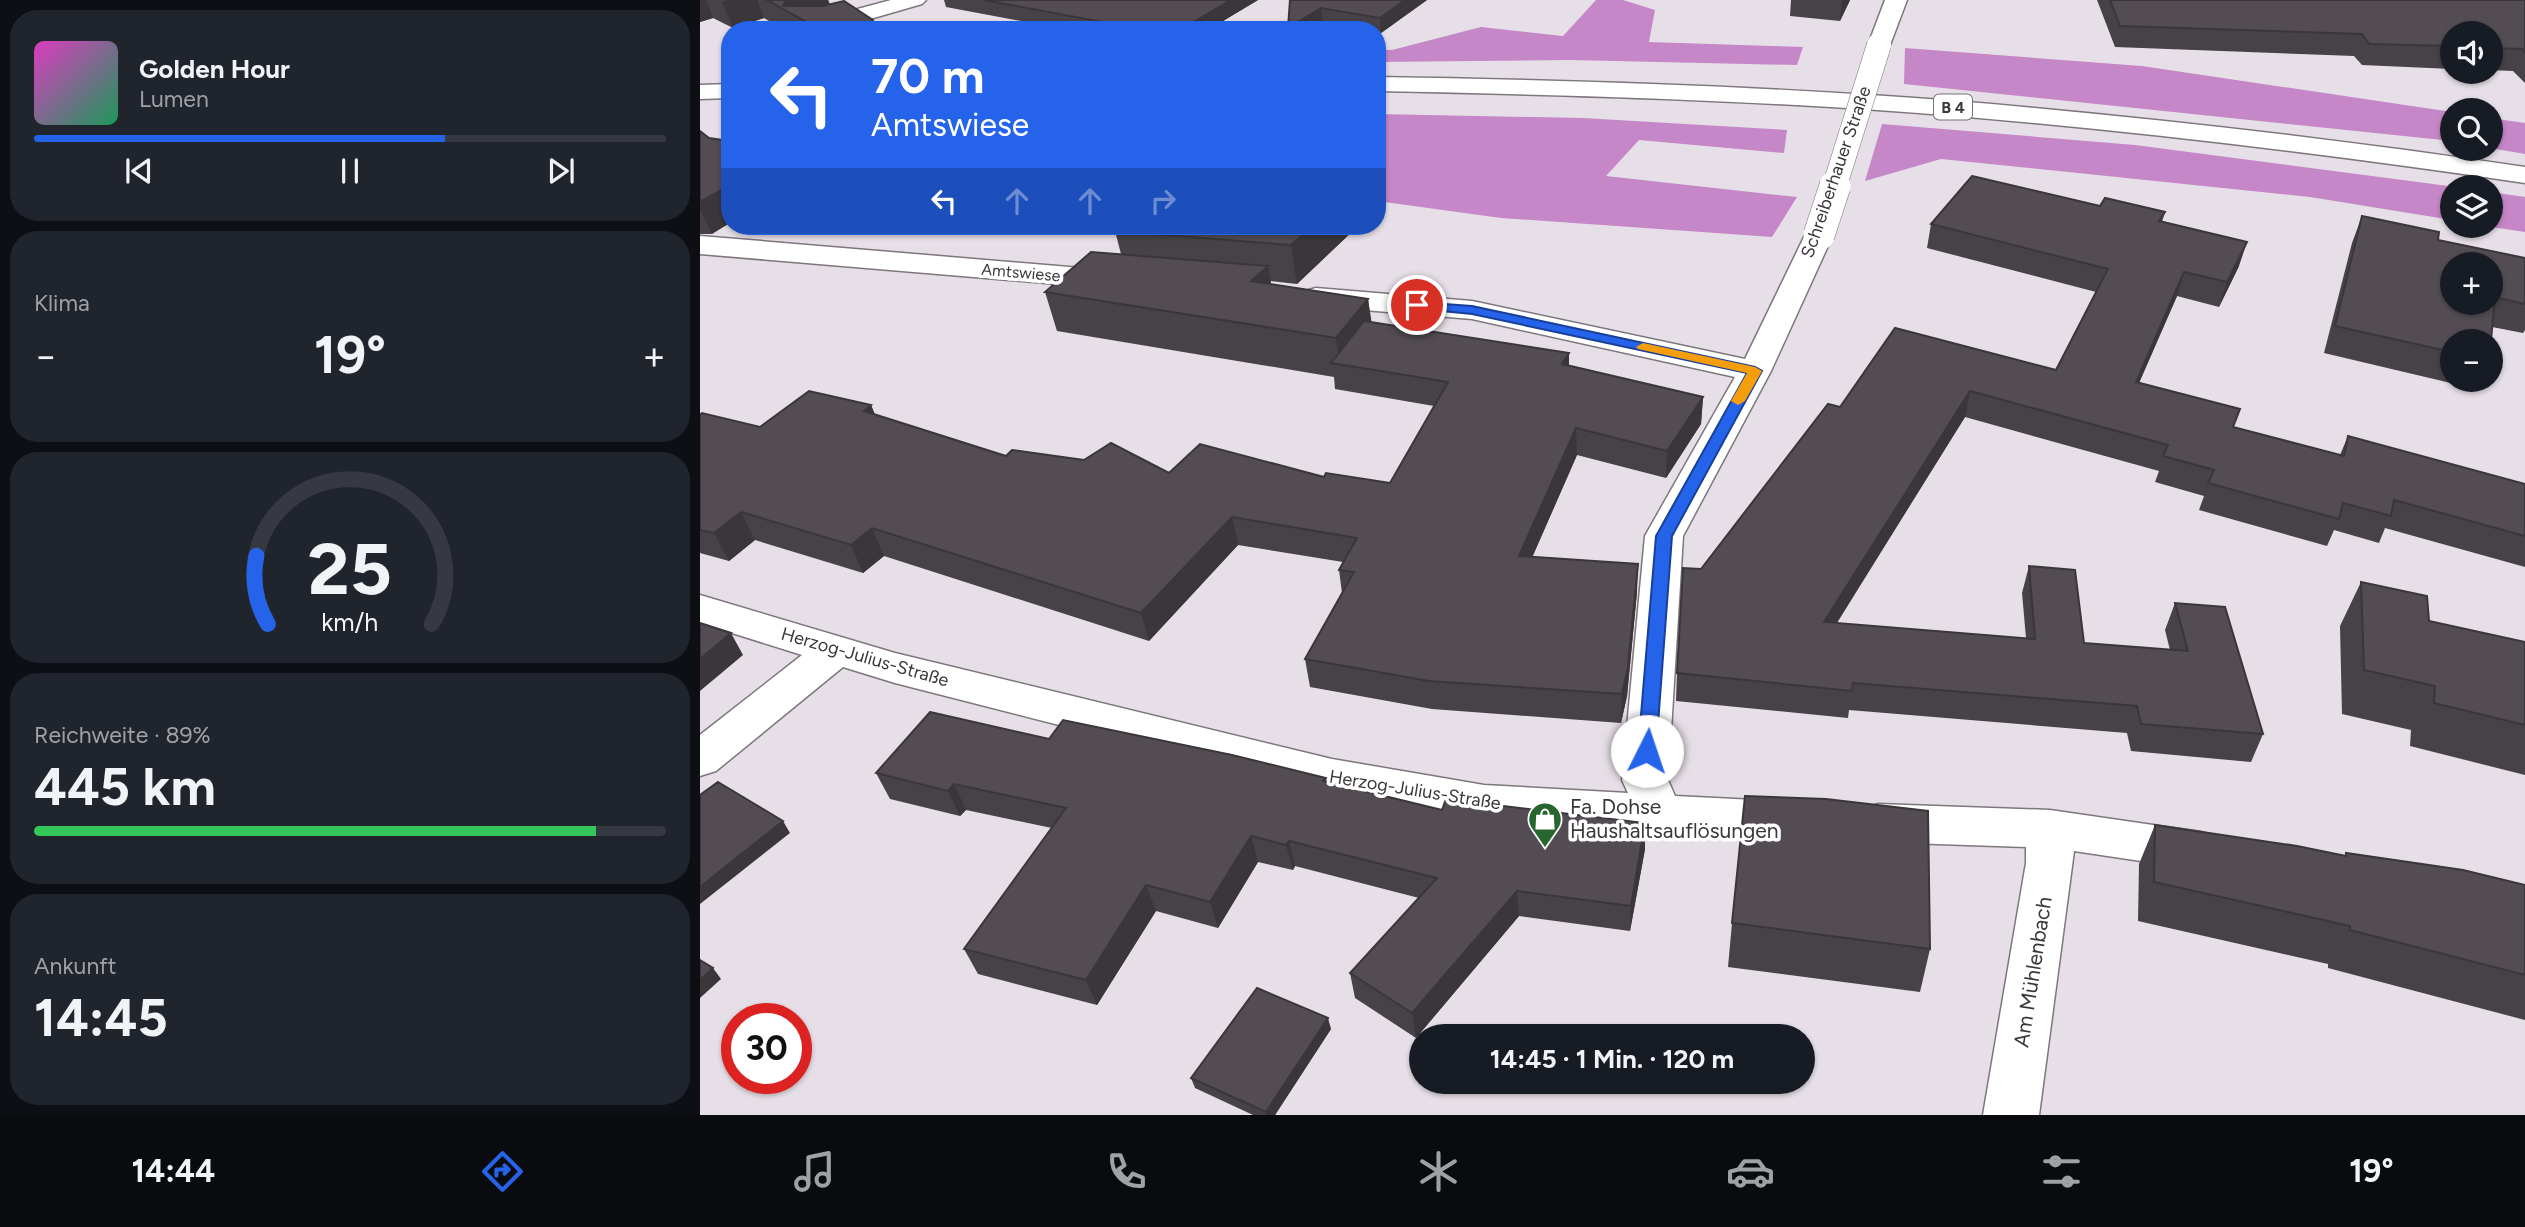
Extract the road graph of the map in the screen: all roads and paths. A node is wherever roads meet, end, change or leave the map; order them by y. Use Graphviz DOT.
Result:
graph roads {
  1 [pos="915,0"];
  2 [pos="1896,0"];
  3 [pos="839,21"];
  4 [pos="1386,85"];
  5 [pos="721,91"];
  6 [pos="700,92"];
  7 [pos="2525,175"];
  8 [pos="700,245"];
  9 [pos="1141,282"];
  10 [pos="1293,295"];
  11 [pos="1755,371"];
  12 [pos="700,609"];
  13 [pos="836,650"];
  14 [pos="700,759"];
  15 [pos="1661,815"];
  16 [pos="2050,829"];
  17 [pos="2240,856"];
  18 [pos="2011,1115"];
  1 -- 3 [label="main road"];
  2 -- 11 [label="main road, Schreiberhauer Straße, bridge"];
  4 -- 7 [label="main road, B 4"];
  5 -- 6 [label="main road"];
  8 -- 9 [label="main road, Amtswiese"];
  10 -- 11 [label="main road"];
  11 -- 15 [label="main road, Schreiberhauer Straße"];
  12 -- 13 [label="main road, Herzog-Julius-Straße"];
  13 -- 14 [label="main road"];
  13 -- 15 [label="main road, Herzog-Julius-Straße"];
  15 -- 16 [label="main road, Herzog-Julius-Straße"];
  16 -- 17 [label="main road, Herzog-Julius-Straße"];
  16 -- 18 [label="main road, Am Mühlenbach"];
}
